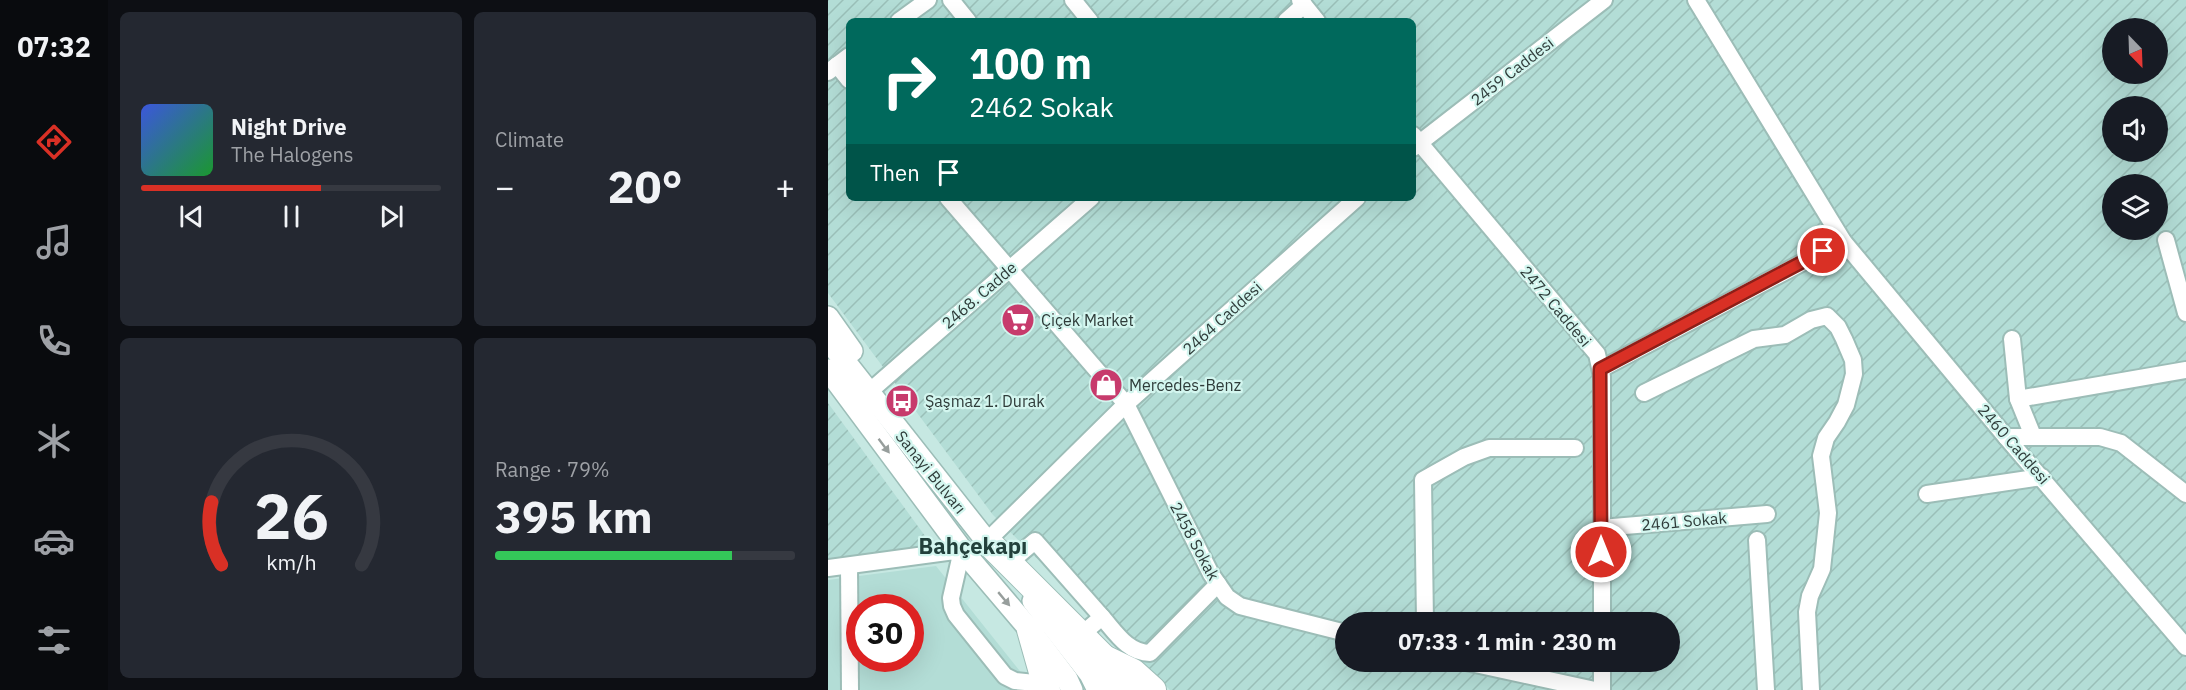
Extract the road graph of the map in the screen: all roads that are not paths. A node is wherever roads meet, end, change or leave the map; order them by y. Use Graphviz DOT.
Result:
graph roads {
  1 [pos="928,0"];
  2 [pos="951,0"];
  3 [pos="1073,0"];
  4 [pos="1604,0"];
  5 [pos="1696,0"];
  6 [pos="1302,2"];
  7 [pos="903,18"];
  8 [pos="966,18"];
  9 [pos="1088,18"];
  10 [pos="1289,18"];
  11 [pos="1315,18"];
  12 [pos="1416,141"];
  13 [pos="1416,143"];
  14 [pos="951,201"];
  15 [pos="1087,201"];
  16 [pos="1354,201"];
  17 [pos="2166,240"];
  18 [pos="1843,241"];
  19 [pos="1008,269"];
  20 [pos="2186,313"];
  21 [pos="828,317"];
  22 [pos="2012,339"];
  23 [pos="828,340"];
  24 [pos="1600,369"];
  25 [pos="828,370"];
  26 [pos="2186,370"];
  27 [pos="828,377"];
  28 [pos="869,392"];
  29 [pos="1644,393"];
  30 [pos="849,399"];
  31 [pos="2018,399"];
  32 [pos="1126,404"];
  33 [pos="2033,436"];
  34 [pos="2006,437"];
  35 [pos="1575,448"];
  36 [pos="2042,477"];
  37 [pos="1927,494"];
  38 [pos="2186,494"];
  39 [pos="1767,514"];
  40 [pos="1601,528"];
  41 [pos="1757,540"];
  42 [pos="987,541"];
  43 [pos="962,550"];
  44 [pos="1009,563"];
  45 [pos="849,566"];
  46 [pos="828,568"];
  47 [pos="1218,584"];
  48 [pos="1425,612"];
  49 [pos="1602,612"];
  50 [pos="1102,617"];
  51 [pos="1030,630"];
  52 [pos="1335,630"];
  53 [pos="1081,635"];
  54 [pos="2186,647"];
  55 [pos="1512,672"];
  56 [pos="1602,672"];
  57 [pos="1097,674"];
  58 [pos="1058,686"];
  59 [pos="850,690"];
  60 [pos="1121,690"];
  61 [pos="1153,690"];
  62 [pos="1595,690"];
  63 [pos="1602,690"];
  64 [pos="1766,690"];
  65 [pos="1810,690"];
  1 -- 7 [label="street"];
  2 -- 8 [label="street"];
  3 -- 9 [label="street"];
  4 -- 12 [label="street, 2459 Caddesi"];
  5 -- 18 [label="street, 2460 Caddesi"];
  6 -- 10 [label="street"];
  6 -- 11 [label="street"];
  13 -- 24 [label="street, 2472 Caddesi"];
  14 -- 19 [label="street, 2458 Sokak"];
  15 -- 19 [label="street, 2468. Cadde"];
  16 -- 32 [label="street, 2464 Caddesi"];
  17 -- 20 [label="street"];
  18 -- 24 [label="street"];
  18 -- 34 [label="street, 2460 Caddesi"];
  19 -- 28 [label="street, 2468. Cadde"];
  19 -- 32 [label="street, 2458 Sokak"];
  21 -- 28 [label="main road"];
  22 -- 31 [label="street"];
  23 -- 28 [label="main road, Sanayi Bulvarı"];
  24 -- 40 [label="street, 2472 Caddesi"];
  25 -- 30 [label="main road, Sanayi Bulvarı"];
  26 -- 31 [label="street"];
  27 -- 30 [label="main road"];
  28 -- 42 [label="main road, Sanayi Bulvarı"];
  29 -- 65 [label="street"];
  30 -- 43 [label="main road, Sanayi Bulvarı, one-way"];
  31 -- 33 [label="street"];
  32 -- 42 [label="street, 2464 Caddesi"];
  32 -- 47 [label="street, 2458 Sokak"];
  33 -- 34 [label="street"];
  33 -- 38 [label="street"];
  34 -- 36 [label="street, 2460 Caddesi"];
  35 -- 48 [label="street"];
  36 -- 37 [label="street"];
  36 -- 54 [label="street, 2460 Caddesi"];
  39 -- 40 [label="street, 2461 Sokak"];
  40 -- 49 [label="street, 2472 Caddesi"];
  41 -- 64 [label="street"];
  42 -- 44 [label="highway"];
  42 -- 57 [label="main road, Sanayi Bulvarı"];
  43 -- 45 [label="street"];
  43 -- 51 [label="main road, Sanayi Bulvarı, one-way"];
  43 -- 58 [label="street"];
  44 -- 50 [label="street"];
  44 -- 53 [label="highway"];
  45 -- 46 [label="street"];
  45 -- 59 [label="street"];
  47 -- 50 [label="street"];
  47 -- 52 [label="street, 2458 Sokak"];
  50 -- 53 [label="street"];
  51 -- 58 [label="highway"];
  53 -- 57 [label="highway"];
  55 -- 62 [label="street"];
  56 -- 63 [label="street"];
  57 -- 60 [label="highway"];
  57 -- 61 [label="highway"];
}
